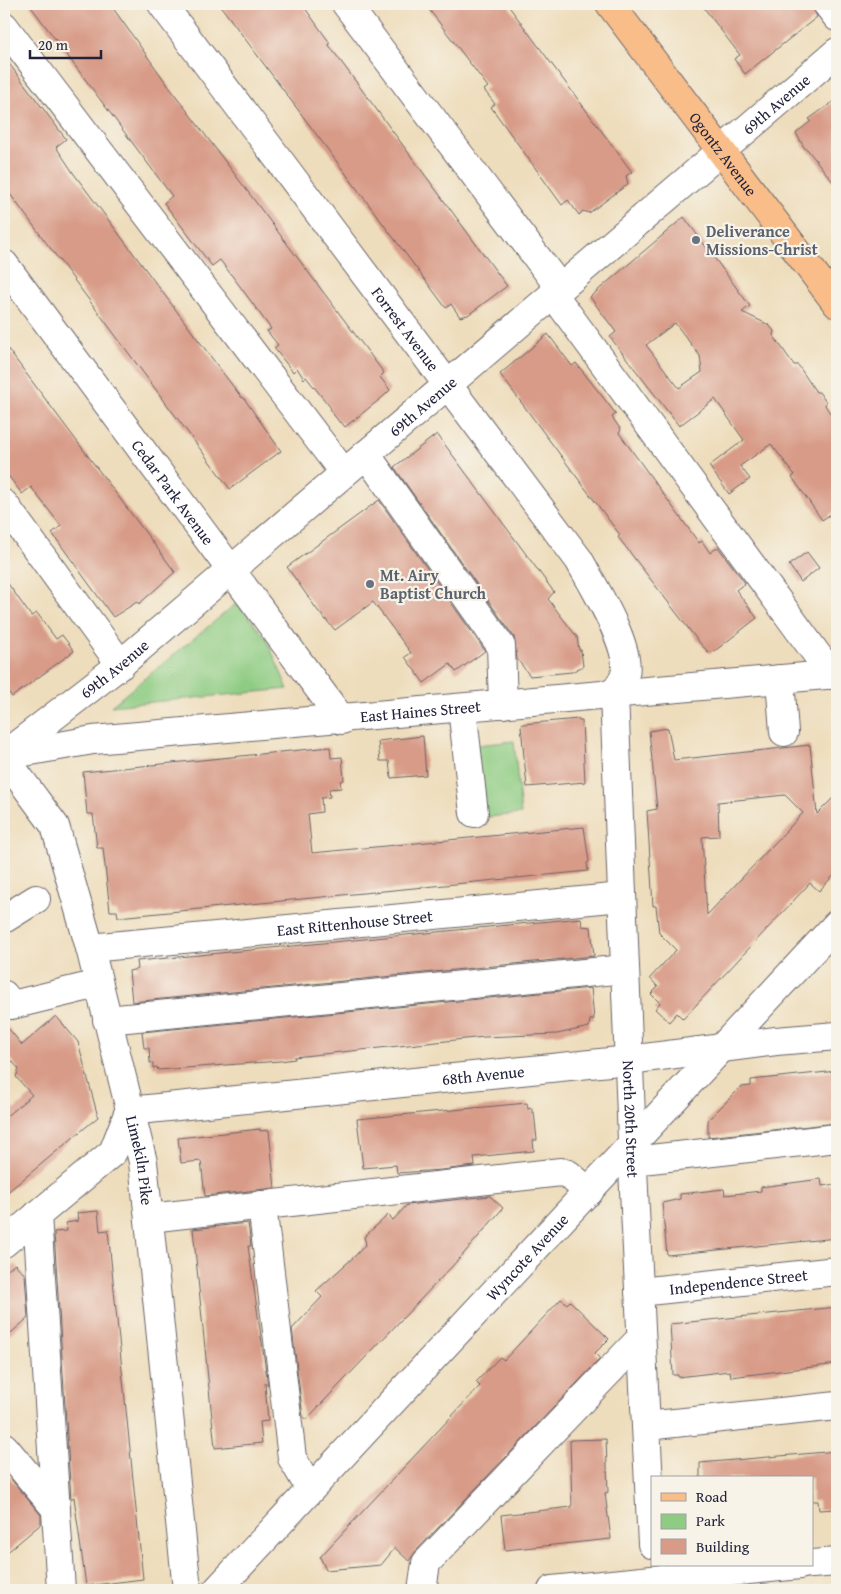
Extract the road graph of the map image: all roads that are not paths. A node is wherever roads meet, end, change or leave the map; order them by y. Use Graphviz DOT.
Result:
graph roads {
  1 [pos="162,4"];
  2 [pos="346,4"];
  3 [pos="610,4"];
  4 [pos="828,4"];
  5 [pos="837,17"];
  6 [pos="4,26"];
  7 [pos="837,52"];
  8 [pos="721,151"];
  9 [pos="4,264"];
  10 [pos="557,291"];
  11 [pos="837,304"];
  12 [pos="446,385"];
  13 [pos="366,454"];
  14 [pos="344,473"];
  15 [pos="4,504"];
  16 [pos="231,569"];
  17 [pos="121,665"];
  18 [pos="834,674"];
  19 [pos="780,679"];
  20 [pos="614,694"];
  21 [pos="503,704"];
  22 [pos="462,708"];
  23 [pos="342,720"];
  24 [pos="784,732"];
  25 [pos="4,756"];
  26 [pos="474,813"];
  27 [pos="622,897"];
  28 [pos="36,899"];
  29 [pos="4,919"];
  30 [pos="837,924"];
  31 [pos="90,948"];
  32 [pos="625,969"];
  33 [pos="98,984"];
  34 [pos="4,995"];
  35 [pos="107,1020"];
  36 [pos="837,1036"];
  37 [pos="722,1048"];
  38 [pos="629,1060"];
  39 [pos="129,1111"];
  40 [pos="837,1138"];
  41 [pos="633,1154"];
  42 [pos="589,1192"];
  43 [pos="262,1205"];
  44 [pos="37,1215"];
  45 [pos="148,1218"];
  46 [pos="4,1243"];
  47 [pos="837,1271"];
  48 [pos="639,1292"];
  49 [pos="641,1338"];
  50 [pos="837,1406"];
  51 [pos="646,1426"];
  52 [pos="4,1447"];
  53 [pos="310,1489"];
  54 [pos="56,1509"];
  55 [pos="651,1524"];
  56 [pos="837,1562"];
  57 [pos="814,1564"];
  58 [pos="785,1574"];
  59 [pos="654,1578"];
  60 [pos="61,1590"];
  61 [pos="187,1590"];
  62 [pos="217,1590"];
  63 [pos="422,1590"];
  64 [pos="552,1590"];
  1 -- 12 [label="street, Forrest Avenue"];
  2 -- 10 [label="street"];
  3 -- 8 [label="main road, Ogontz Avenue"];
  4 -- 5 [label="street"];
  6 -- 14 [label="street"];
  7 -- 8 [label="street, 69th Avenue"];
  8 -- 10 [label="street, 69th Avenue"];
  8 -- 11 [label="main road, Ogontz Avenue"];
  9 -- 16 [label="street, Cedar Park Avenue"];
  10 -- 12 [label="street, 69th Avenue"];
  10 -- 18 [label="street"];
  12 -- 13 [label="street, 69th Avenue"];
  12 -- 20 [label="street, Forrest Avenue"];
  13 -- 14 [label="street, 69th Avenue"];
  13 -- 21 [label="street"];
  14 -- 16 [label="street, 69th Avenue"];
  15 -- 17 [label="street"];
  16 -- 17 [label="street, 69th Avenue"];
  16 -- 23 [label="street, Cedar Park Avenue"];
  17 -- 25 [label="street, 69th Avenue"];
  18 -- 19 [label="street, East Haines Street"];
  19 -- 20 [label="street, East Haines Street"];
  19 -- 24 [label="street"];
  20 -- 21 [label="street, East Haines Street"];
  20 -- 27 [label="street, North 20th Street"];
  21 -- 22 [label="street, East Haines Street"];
  22 -- 23 [label="street, East Haines Street"];
  22 -- 26 [label="street"];
  23 -- 25 [label="street, East Haines Street"];
  25 -- 31 [label="street, Limekiln Pike"];
  27 -- 31 [label="street, East Rittenhouse Street"];
  27 -- 32 [label="street, North 20th Street"];
  28 -- 29 [label="street"];
  30 -- 37 [label="street, Wyncote Avenue"];
  31 -- 33 [label="street, Limekiln Pike"];
  32 -- 35 [label="street"];
  32 -- 38 [label="street, North 20th Street"];
  33 -- 34 [label="street"];
  33 -- 35 [label="street, Limekiln Pike"];
  35 -- 39 [label="street, Limekiln Pike"];
  36 -- 37 [label="street, 68th Avenue"];
  37 -- 38 [label="street, 68th Avenue"];
  37 -- 41 [label="street, Wyncote Avenue"];
  38 -- 39 [label="street, 68th Avenue"];
  38 -- 41 [label="street, North 20th Street"];
  39 -- 44 [label="street"];
  39 -- 45 [label="street, Limekiln Pike"];
  40 -- 41 [label="street"];
  41 -- 42 [label="street, Wyncote Avenue"];
  41 -- 48 [label="street, North 20th Street"];
  42 -- 43 [label="street"];
  42 -- 53 [label="street, Wyncote Avenue"];
  43 -- 45 [label="street"];
  43 -- 53 [label="street"];
  44 -- 46 [label="street"];
  44 -- 54 [label="street"];
  45 -- 61 [label="street, Limekiln Pike"];
  47 -- 48 [label="street, Independence Street"];
  48 -- 49 [label="street, North 20th Street"];
  49 -- 51 [label="street, North 20th Street"];
  49 -- 63 [label="street"];
  50 -- 51 [label="street"];
  51 -- 55 [label="street, North 20th Street"];
  52 -- 54 [label="street"];
  53 -- 62 [label="street, Wyncote Avenue"];
  54 -- 60 [label="street"];
  56 -- 57 [label="street"];
  58 -- 59 [label="street"];
  59 -- 64 [label="street"];
}
